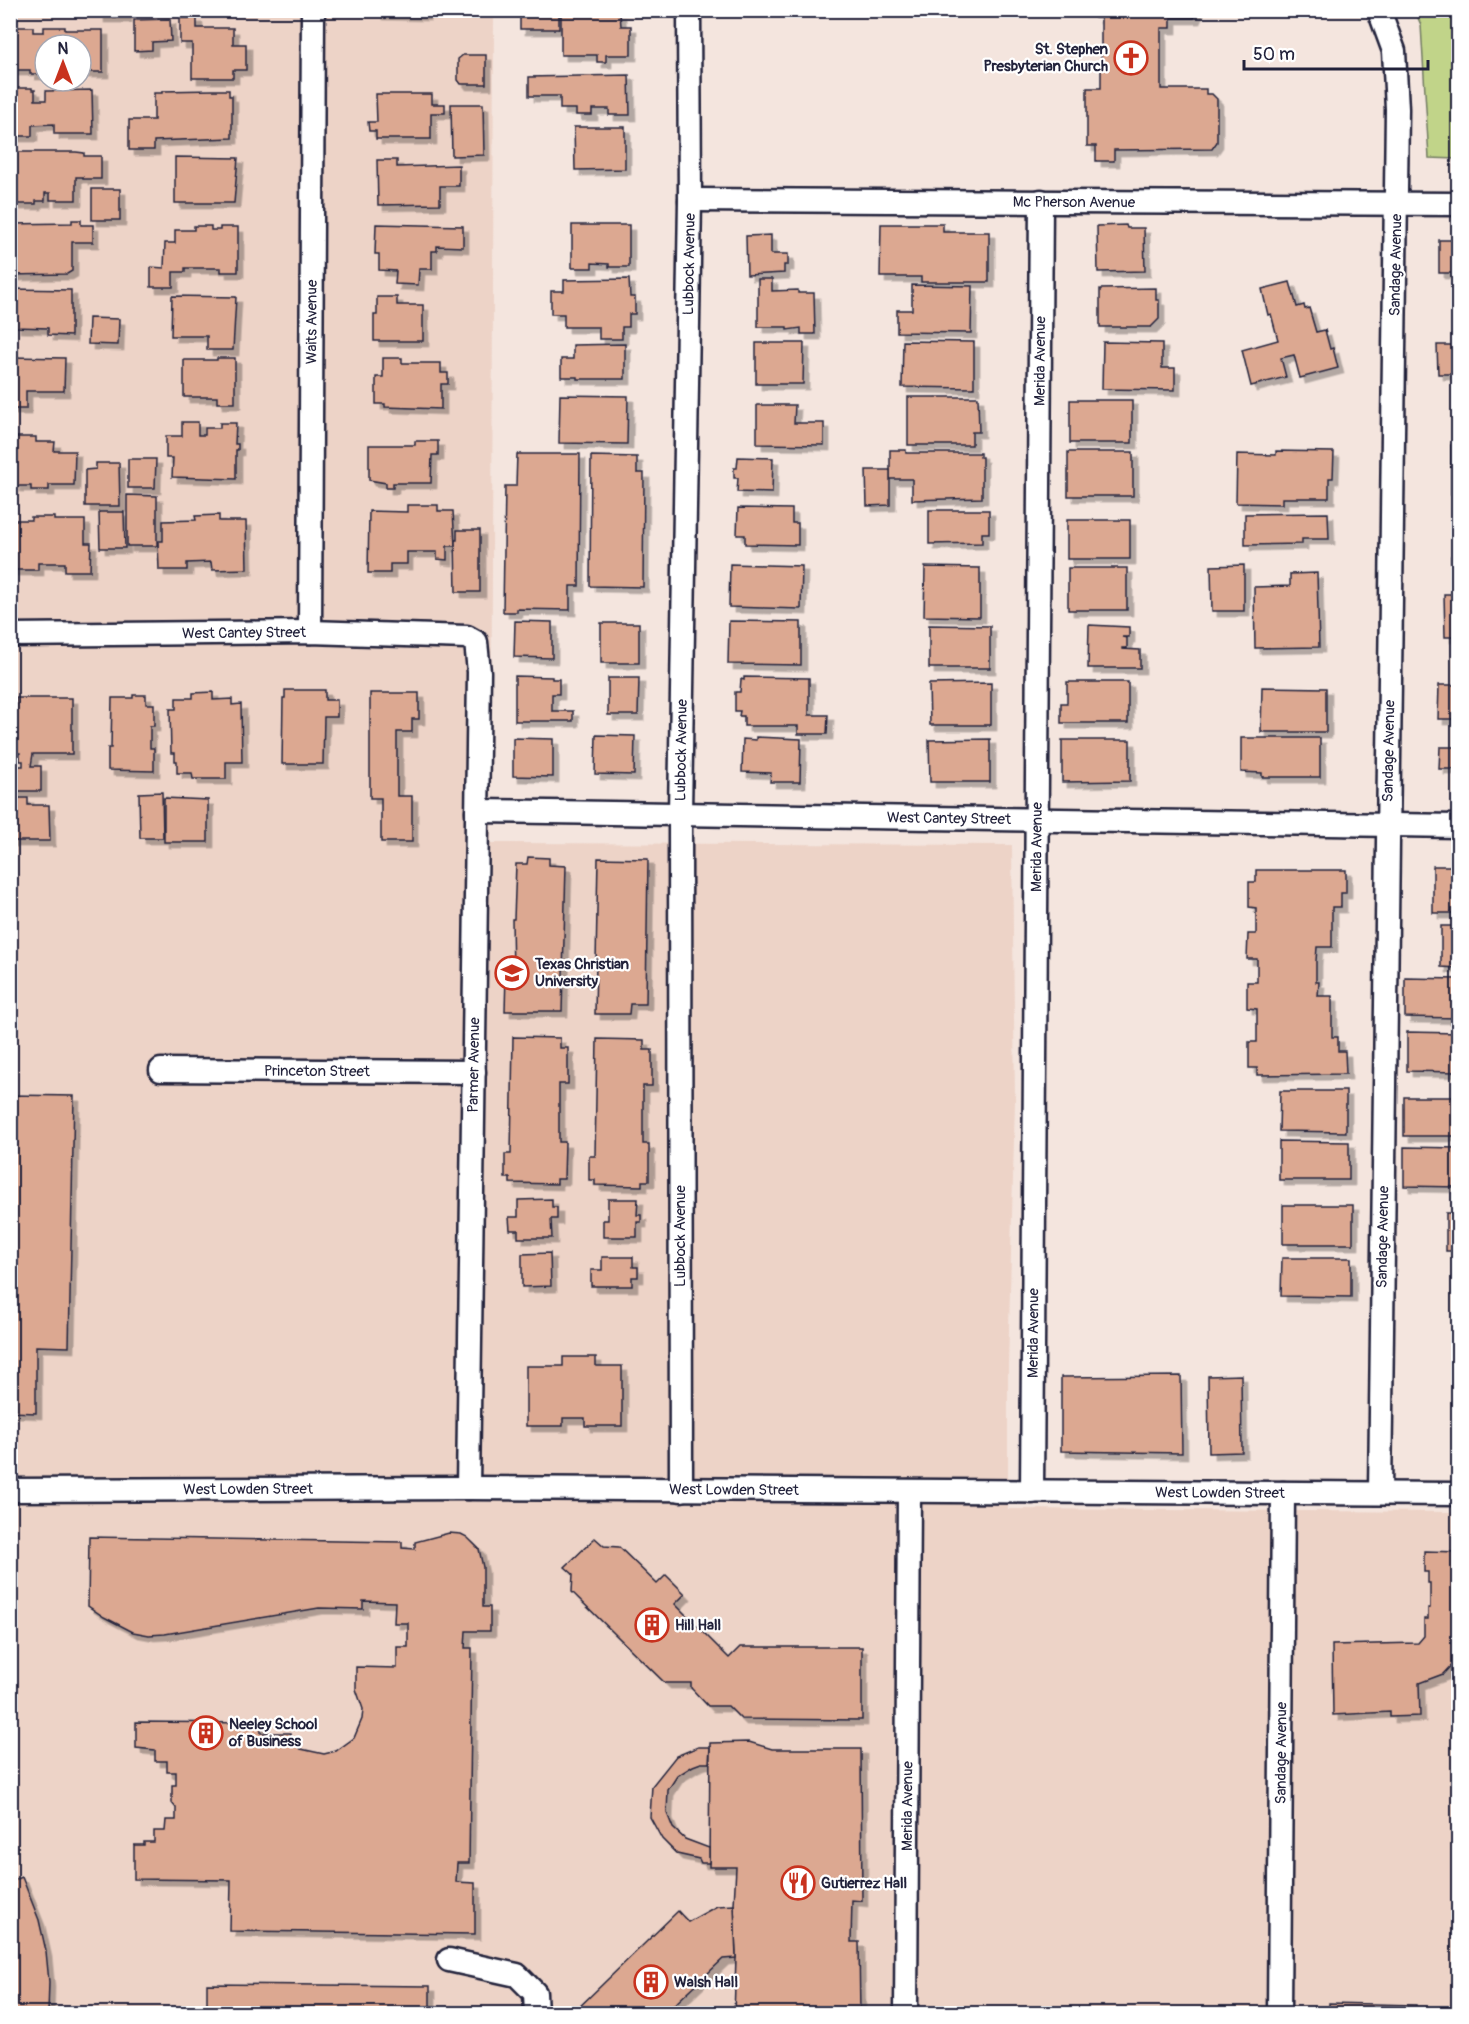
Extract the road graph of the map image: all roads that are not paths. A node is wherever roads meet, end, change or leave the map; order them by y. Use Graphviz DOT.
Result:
graph roads {
  1 [pos="313,10"];
  2 [pos="689,10"];
  3 [pos="1379,10"];
  4 [pos="690,200"];
  5 [pos="1041,201"];
  6 [pos="1396,203"];
  7 [pos="1458,204"];
  8 [pos="310,632"];
  9 [pos="10,635"];
  10 [pos="476,642"];
  11 [pos="477,811"];
  12 [pos="680,813"];
  13 [pos="1037,819"];
  14 [pos="1388,825"];
  15 [pos="1458,826"];
  16 [pos="161,1070"];
  17 [pos="474,1072"];
  18 [pos="468,1488"];
  19 [pos="10,1490"];
  20 [pos="681,1490"];
  21 [pos="909,1491"];
  22 [pos="1032,1492"];
  23 [pos="1283,1493"];
  24 [pos="1380,1493"];
  25 [pos="1458,1494"];
  26 [pos="449,1960"];
  27 [pos="537,2013"];
  28 [pos="906,2013"];
  29 [pos="1279,2013"];
  1 -- 8 [label="street, Waits Avenue"];
  2 -- 4 [label="street, Lubbock Avenue"];
  3 -- 6 [label="street, Sandage Avenue"];
  4 -- 5 [label="street, Mc Pherson Avenue"];
  4 -- 12 [label="street, Lubbock Avenue"];
  5 -- 6 [label="street, Mc Pherson Avenue"];
  5 -- 13 [label="street, Merida Avenue"];
  6 -- 7 [label="street, Mc Pherson Avenue"];
  6 -- 14 [label="street, Sandage Avenue"];
  8 -- 9 [label="street, West Cantey Street"];
  8 -- 10 [label="street, West Cantey Street"];
  10 -- 11 [label="street, Parmer Avenue"];
  11 -- 12 [label="street, West Cantey Street"];
  11 -- 17 [label="street, Parmer Avenue"];
  12 -- 13 [label="street, West Cantey Street"];
  12 -- 20 [label="street, Lubbock Avenue"];
  13 -- 14 [label="street, West Cantey Street"];
  13 -- 22 [label="street, Merida Avenue"];
  14 -- 15 [label="street, West Cantey Street"];
  14 -- 24 [label="street, Sandage Avenue"];
  16 -- 17 [label="street, Princeton Street"];
  17 -- 18 [label="street, Parmer Avenue"];
  18 -- 19 [label="street, West Lowden Street"];
  18 -- 20 [label="street, West Lowden Street"];
  20 -- 21 [label="street, West Lowden Street"];
  21 -- 22 [label="street, West Lowden Street"];
  21 -- 28 [label="street, Merida Avenue"];
  22 -- 23 [label="street, West Lowden Street"];
  23 -- 24 [label="street, West Lowden Street"];
  23 -- 29 [label="street, Sandage Avenue"];
  24 -- 25 [label="street, West Lowden Street"];
  26 -- 27 [label="street"];
}
